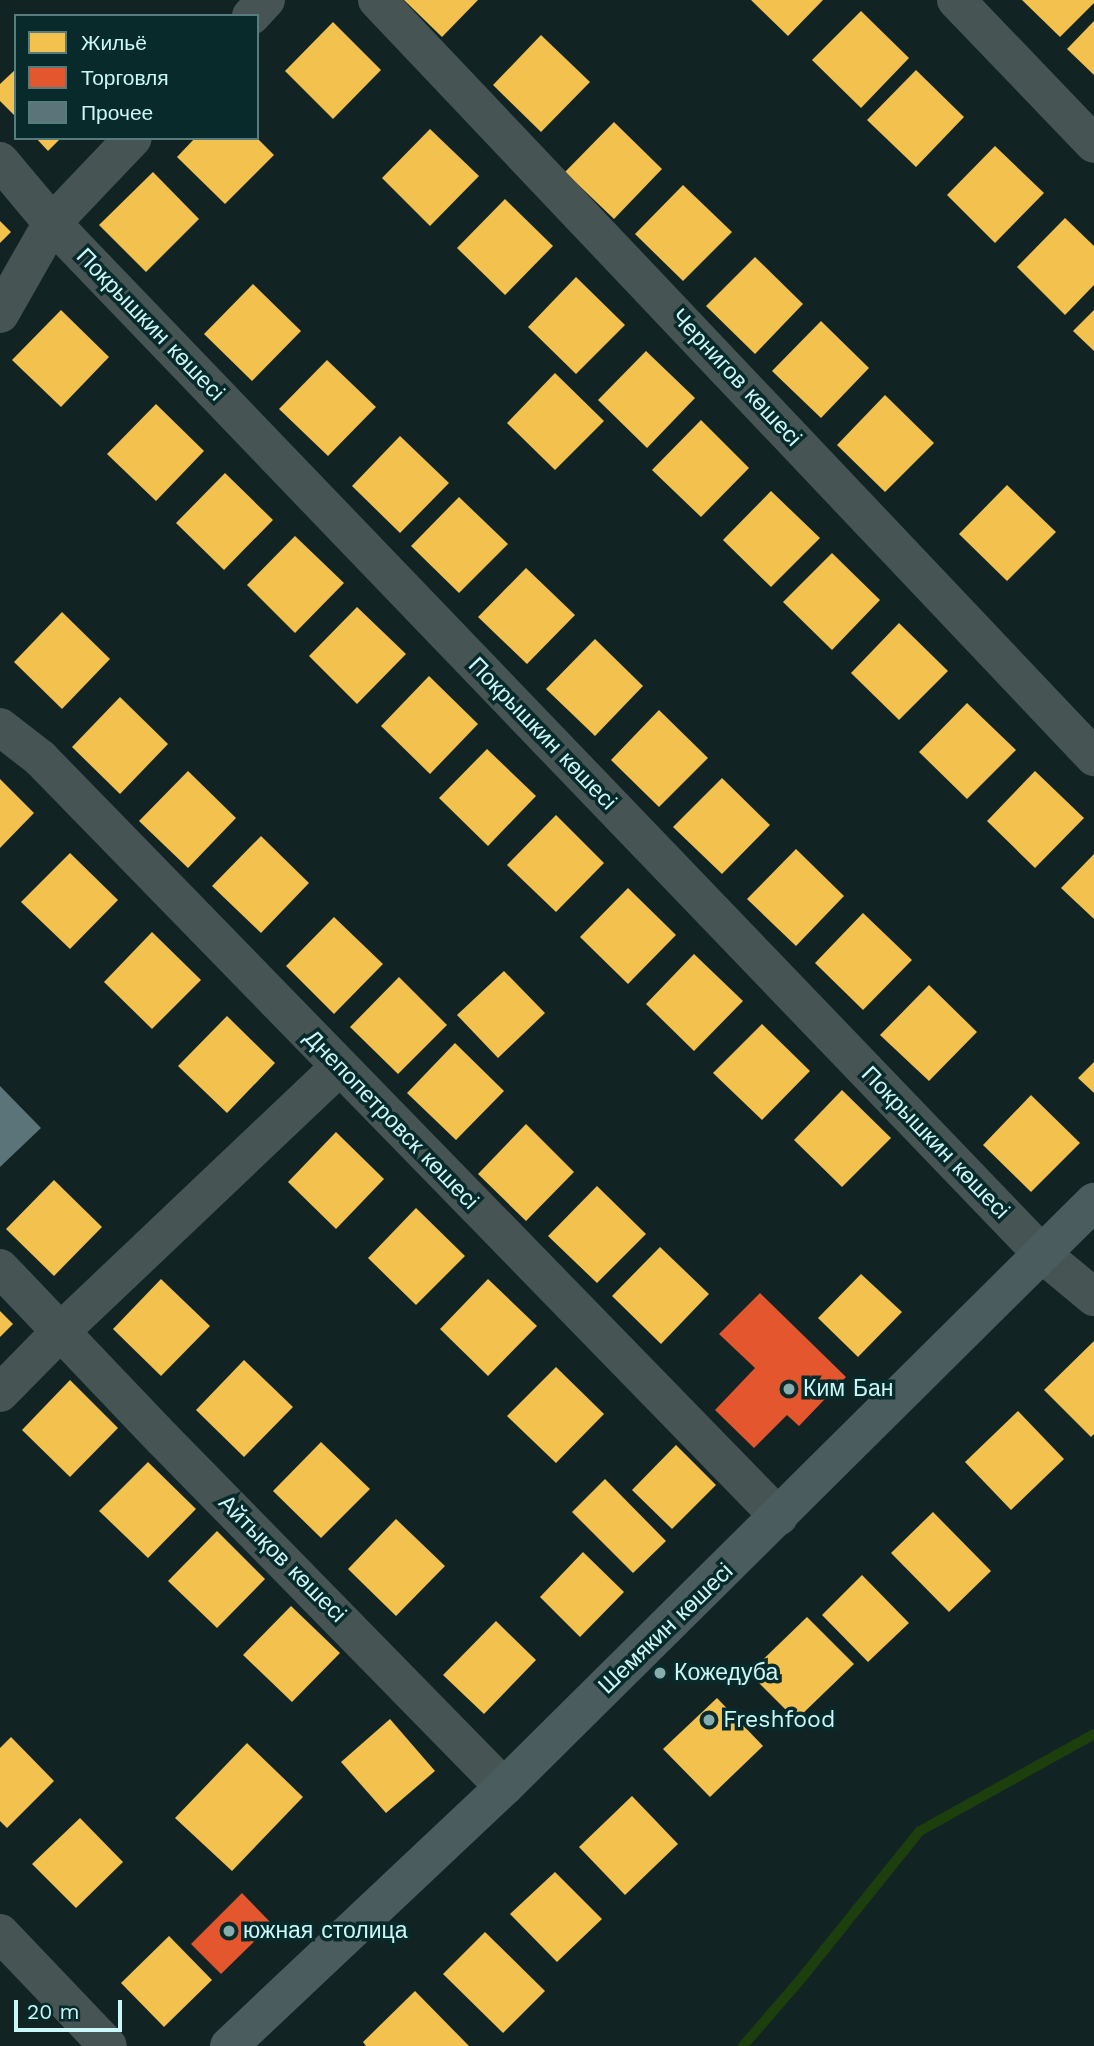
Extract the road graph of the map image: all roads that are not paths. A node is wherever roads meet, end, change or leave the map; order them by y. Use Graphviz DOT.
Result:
graph roads {
  1 [pos="266,0"];
  2 [pos="377,0"];
  3 [pos="956,0"];
  4 [pos="253,14"];
  5 [pos="132,140"];
  6 [pos="1094,144"];
  7 [pos="0,161"];
  8 [pos="52,223"];
  9 [pos="0,314"];
  10 [pos="0,727"];
  11 [pos="1094,757"];
  12 [pos="339,1067"];
  13 [pos="1094,1202"];
  14 [pos="1041,1253"];
  15 [pos="0,1268"];
  16 [pos="1094,1297"];
  17 [pos="60,1332"];
  18 [pos="0,1393"];
  19 [pos="779,1517"];
  20 [pos="504,1787"];
  21 [pos="0,1933"];
  22 [pos="108,2046"];
  23 [pos="229,2046"];
  1 -- 4 [label="street"];
  2 -- 11 [label="street, Чернигов көшесі"];
  3 -- 6 [label="street"];
  5 -- 8 [label="street"];
  7 -- 8 [label="street, Покрышкин көшесі"];
  8 -- 9 [label="street"];
  8 -- 14 [label="street, Покрышкин көшесі"];
  10 -- 12 [label="street, Днепопетровск көшесі"];
  12 -- 17 [label="street"];
  12 -- 19 [label="street, Днепопетровск көшесі"];
  13 -- 14 [label="main road, Шемякин көшесі"];
  14 -- 16 [label="street, Покрышкин көшесі"];
  14 -- 19 [label="main road, Шемякин көшесі"];
  15 -- 17 [label="street, Айтықов көшесі"];
  17 -- 18 [label="street"];
  17 -- 20 [label="street, Айтықов көшесі"];
  19 -- 20 [label="main road, Шемякин көшесі"];
  20 -- 23 [label="main road, Шемякин көшесі"];
  21 -- 22 [label="street"];
}
